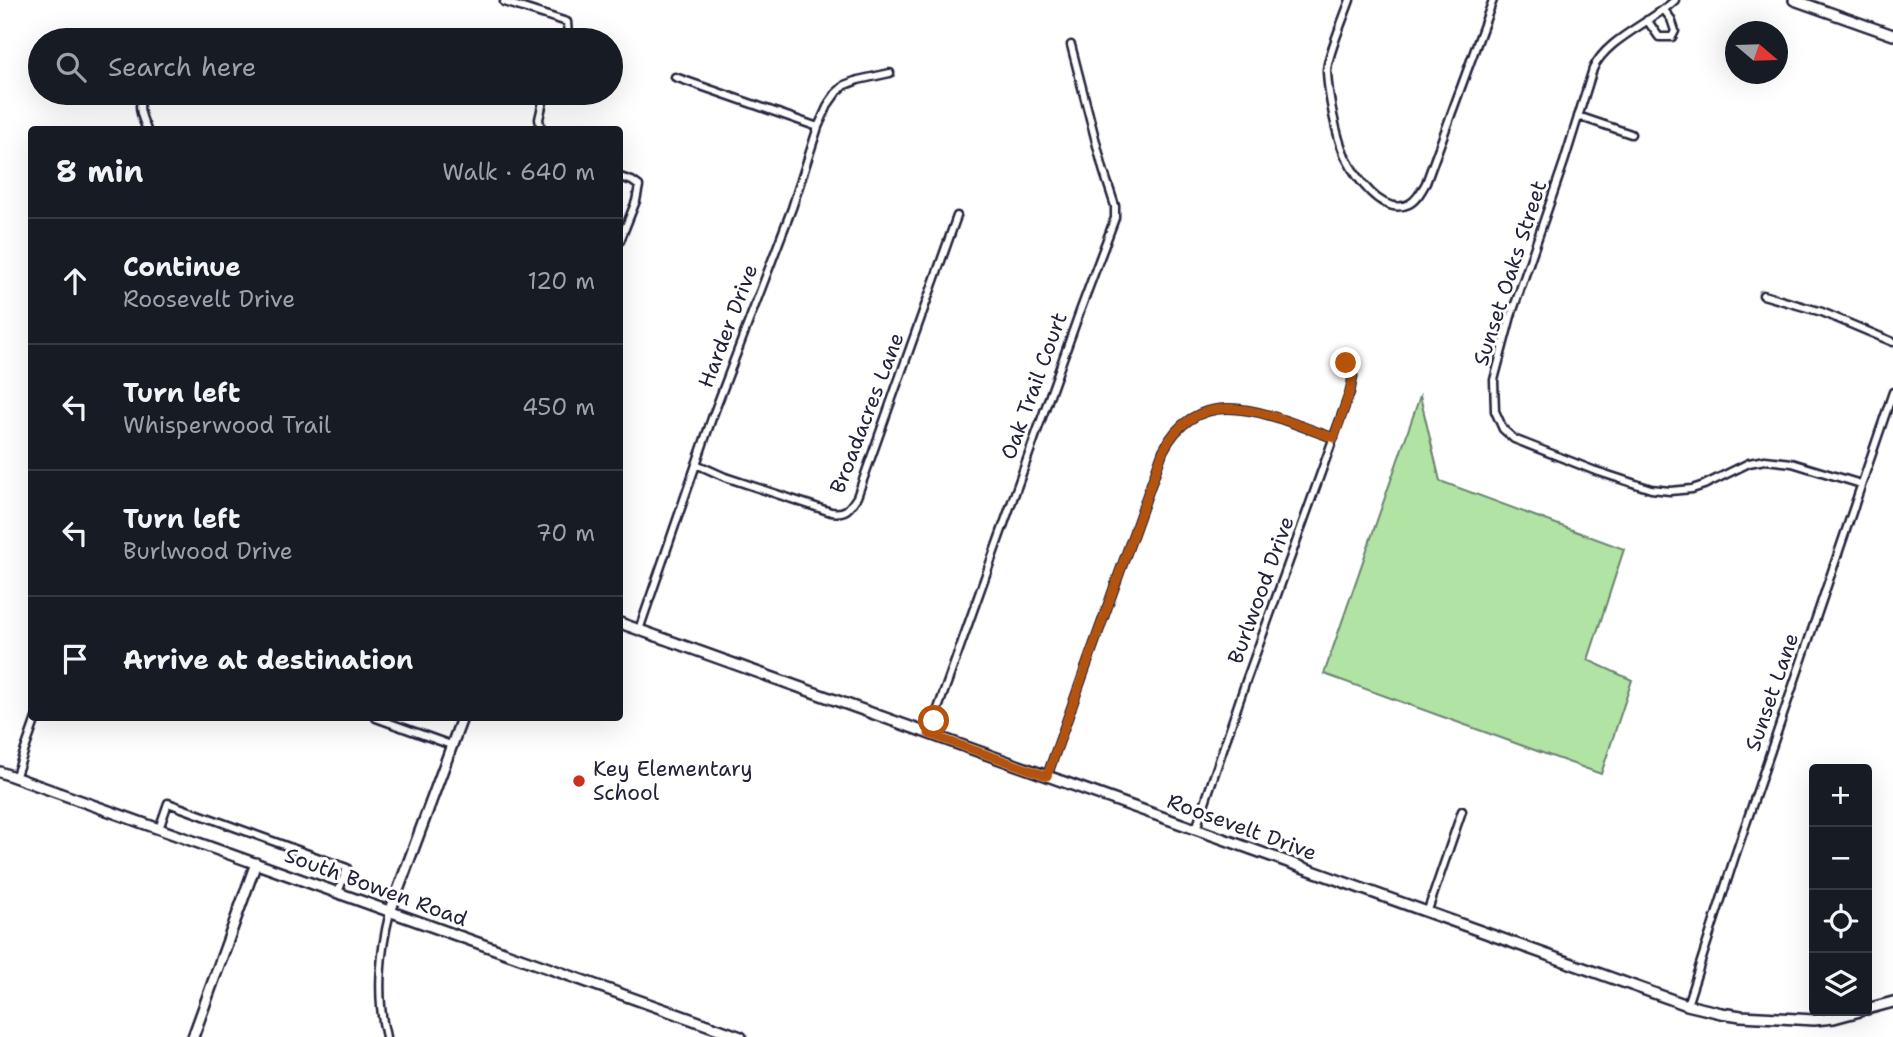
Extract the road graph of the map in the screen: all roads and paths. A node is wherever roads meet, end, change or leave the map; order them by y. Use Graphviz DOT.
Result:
graph roads {
  1 [pos="1350,0"];
  2 [pos="1493,0"];
  3 [pos="1675,0"];
  4 [pos="1794,0"];
  5 [pos="504,2"];
  6 [pos="1664,10"];
  7 [pos="1647,20"];
  8 [pos="567,28"];
  9 [pos="1893,35"];
  10 [pos="1071,45"];
  11 [pos="890,74"];
  12 [pos="675,77"];
  13 [pos="140,105"];
  14 [pos="542,105"];
  15 [pos="1578,116"];
  16 [pos="145,126"];
  17 [pos="540,126"];
  18 [pos="818,127"];
  19 [pos="1631,134"];
  20 [pos="623,178"];
  21 [pos="957,216"];
  22 [pos="623,234"];
  23 [pos="1763,295"];
  24 [pos="1893,342"];
  25 [pos="1346,363"];
  26 [pos="1893,392"];
  27 [pos="1334,438"];
  28 [pos="696,464"];
  29 [pos="1861,484"];
  30 [pos="623,624"];
  31 [pos="639,630"];
  32 [pos="36,721"];
  33 [pos="384,721"];
  34 [pos="461,721"];
  35 [pos="929,734"];
  36 [pos="451,745"];
  37 [pos="0,772"];
  38 [pos="1047,776"];
  39 [pos="15,778"];
  40 [pos="1462,811"];
  41 [pos="159,829"];
  42 [pos="1196,829"];
  43 [pos="256,863"];
  44 [pos="338,893"];
  45 [pos="390,912"];
  46 [pos="1427,913"];
  47 [pos="1893,1002"];
  48 [pos="1687,1005"];
  49 [pos="1872,1008"];
  50 [pos="1841,1016"];
  51 [pos="193,1037"];
  52 [pos="386,1037"];
  53 [pos="740,1037"];
  1 -- 2 [label="street"];
  3 -- 6 [label="street, Sunset Oaks Street"];
  4 -- 9 [label="street"];
  5 -- 8 [label="street"];
  6 -- 7 [label="street, Sunset Oaks Street"];
  6 -- 7 [label="street"];
  7 -- 15 [label="street, Sunset Oaks Street"];
  10 -- 35 [label="street, Oak Trail Court"];
  11 -- 18 [label="street, Harder Drive"];
  12 -- 18 [label="street"];
  13 -- 16 [label="street"];
  14 -- 17 [label="street"];
  15 -- 19 [label="street"];
  15 -- 29 [label="street, Sunset Oaks Street"];
  18 -- 28 [label="street, Harder Drive"];
  20 -- 22 [label="street"];
  21 -- 28 [label="street, Broadacres Lane"];
  23 -- 24 [label="street"];
  25 -- 27 [label="street, Burlwood Drive"];
  26 -- 29 [label="street, Sunset Lane"];
  27 -- 38 [label="street"];
  27 -- 42 [label="street, Burlwood Drive"];
  28 -- 31 [label="street, Harder Drive"];
  29 -- 48 [label="street, Sunset Lane"];
  30 -- 31 [label="street, Roosevelt Drive"];
  31 -- 35 [label="street, Roosevelt Drive"];
  32 -- 39 [label="street"];
  33 -- 36 [label="street"];
  34 -- 36 [label="street"];
  35 -- 38 [label="street, Roosevelt Drive"];
  36 -- 45 [label="street"];
  37 -- 39 [label="street, South Bowen Road"];
  38 -- 42 [label="street, Roosevelt Drive"];
  39 -- 41 [label="street, South Bowen Road"];
  40 -- 46 [label="street"];
  41 -- 43 [label="street, South Bowen Road"];
  41 -- 44 [label="street"];
  42 -- 46 [label="street, Roosevelt Drive"];
  43 -- 44 [label="street, South Bowen Road"];
  43 -- 51 [label="street"];
  44 -- 45 [label="street, South Bowen Road"];
  45 -- 52 [label="street"];
  45 -- 53 [label="street, South Bowen Road"];
  46 -- 48 [label="street, Roosevelt Drive"];
  47 -- 49 [label="street"];
  48 -- 50 [label="street, Roosevelt Drive"];
}
